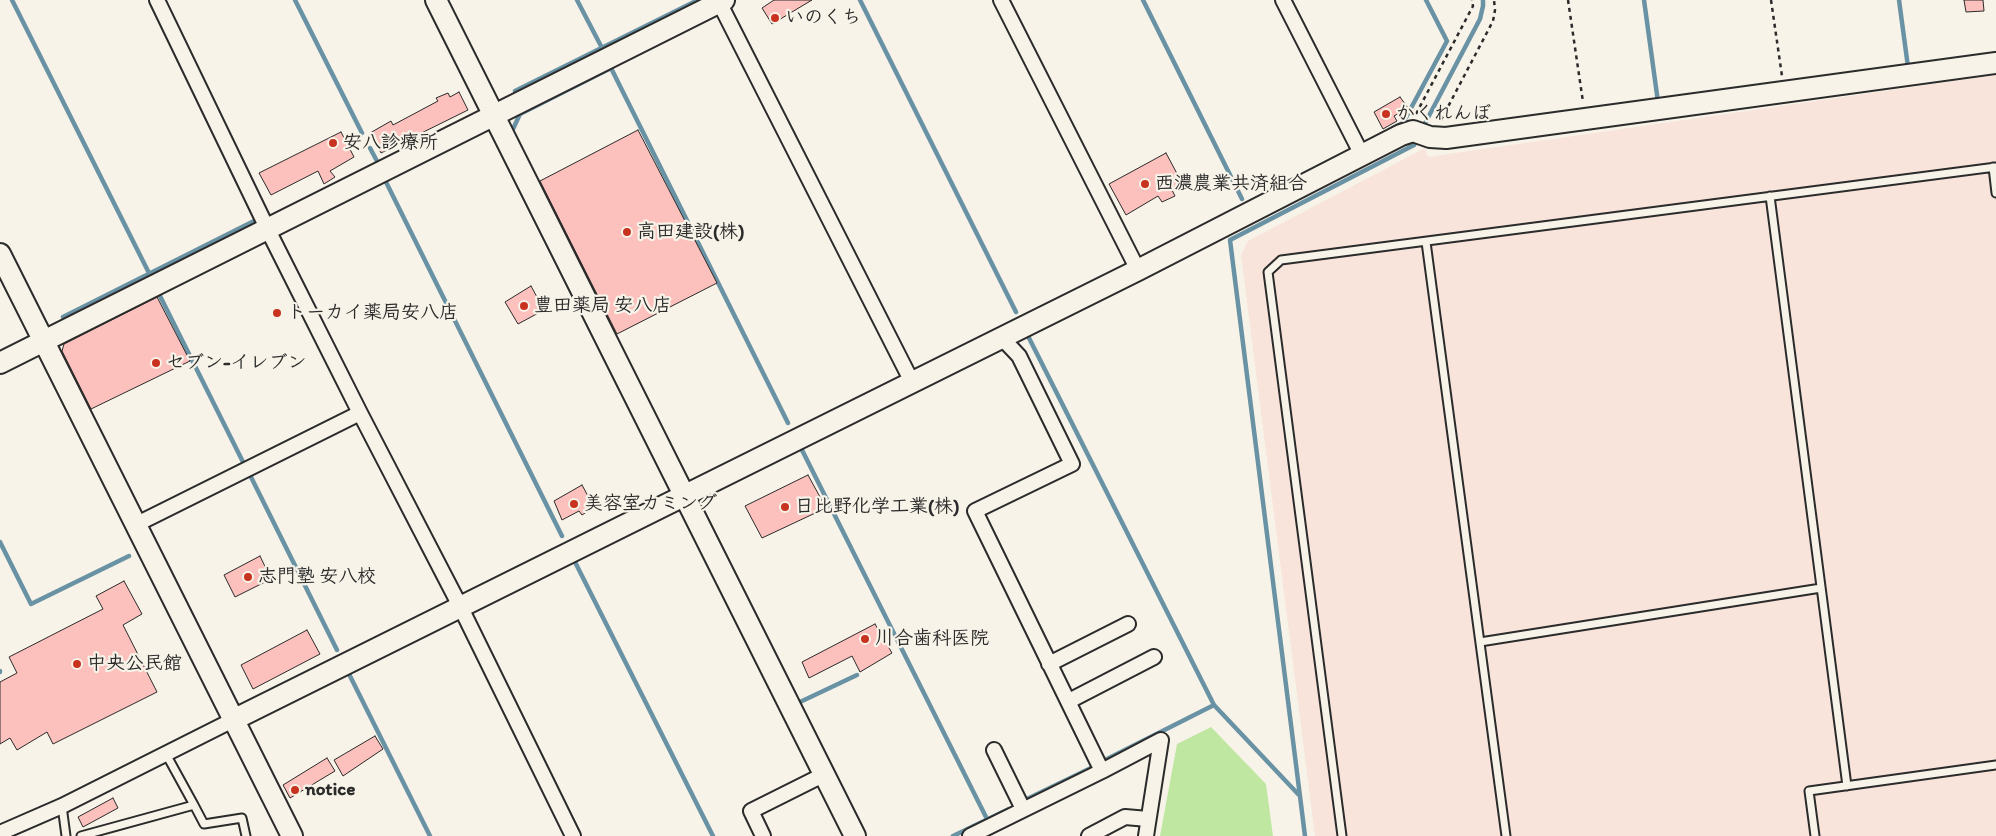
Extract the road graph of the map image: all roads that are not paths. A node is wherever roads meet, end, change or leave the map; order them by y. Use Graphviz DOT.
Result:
graph roads {
  1 [pos="157,0"];
  2 [pos="436,0"];
  3 [pos="1001,0"];
  4 [pos="1283,0"];
  5 [pos="720,1"];
  6 [pos="1996,64"];
  7 [pos="494,115"];
  8 [pos="1362,155"];
  9 [pos="1994,167"];
  10 [pos="1996,193"];
  11 [pos="1770,196"];
  12 [pos="267,228"];
  13 [pos="1426,242"];
  14 [pos="0,254"];
  15 [pos="1138,270"];
  16 [pos="1001,337"];
  17 [pos="44,341"];
  18 [pos="0,363"];
  19 [pos="912,382"];
  20 [pos="360,414"];
  21 [pos="684,495"];
  22 [pos="135,525"];
  23 [pos="1821,588"];
  24 [pos="460,606"];
  25 [pos="1128,624"];
  26 [pos="1480,642"];
  27 [pos="1154,657"];
  28 [pos="1049,664"];
  29 [pos="1069,701"];
  30 [pos="233,720"];
  31 [pos="994,750"];
  32 [pos="166,754"];
  33 [pos="1996,765"];
  34 [pos="1102,771"];
  35 [pos="824,775"];
  36 [pos="1847,786"];
  37 [pos="194,805"];
  38 [pos="62,806"];
  39 [pos="1023,810"];
  40 [pos="1148,819"];
  41 [pos="1,830"];
  42 [pos="66,836"];
  43 [pos="81,836"];
  44 [pos="246,836"];
  45 [pos="292,836"];
  46 [pos="573,836"];
  47 [pos="763,836"];
  48 [pos="854,836"];
  49 [pos="970,836"];
  50 [pos="1089,836"];
  51 [pos="1146,836"];
  52 [pos="1342,836"];
  53 [pos="1506,836"];
  54 [pos="1815,836"];
  1 -- 12 [label="street"];
  2 -- 7 [label="street"];
  3 -- 15 [label="street"];
  4 -- 8 [label="street"];
  5 -- 7 [label="street"];
  5 -- 19 [label="street"];
  6 -- 8 [label="street"];
  7 -- 12 [label="street"];
  7 -- 21 [label="street"];
  8 -- 15 [label="street"];
  9 -- 10 [label="lane"];
  9 -- 11 [label="lane"];
  11 -- 13 [label="lane"];
  11 -- 23 [label="lane"];
  12 -- 17 [label="street"];
  12 -- 20 [label="street"];
  13 -- 26 [label="lane"];
  13 -- 52 [label="lane"];
  14 -- 17 [label="street"];
  15 -- 16 [label="street"];
  16 -- 19 [label="street"];
  16 -- 28 [label="street"];
  17 -- 18 [label="street"];
  17 -- 22 [label="street"];
  19 -- 21 [label="street"];
  20 -- 22 [label="street"];
  20 -- 24 [label="street"];
  21 -- 24 [label="street"];
  21 -- 35 [label="street"];
  22 -- 30 [label="street"];
  23 -- 26 [label="lane"];
  23 -- 36 [label="lane"];
  24 -- 30 [label="street"];
  24 -- 46 [label="street"];
  25 -- 28 [label="street"];
  26 -- 53 [label="lane"];
  27 -- 29 [label="street"];
  28 -- 29 [label="street"];
  29 -- 34 [label="street"];
  30 -- 32 [label="street"];
  30 -- 45 [label="street"];
  31 -- 39 [label="street"];
  32 -- 37 [label="lane"];
  32 -- 38 [label="street"];
  33 -- 36 [label="lane"];
  34 -- 39 [label="street"];
  34 -- 40 [label="street"];
  35 -- 47 [label="street"];
  35 -- 48 [label="street"];
  36 -- 54 [label="lane"];
  37 -- 43 [label="lane"];
  37 -- 44 [label="lane"];
  38 -- 41 [label="street"];
  38 -- 42 [label="lane"];
  39 -- 49 [label="street"];
  40 -- 50 [label="street"];
  40 -- 51 [label="street"];
}
